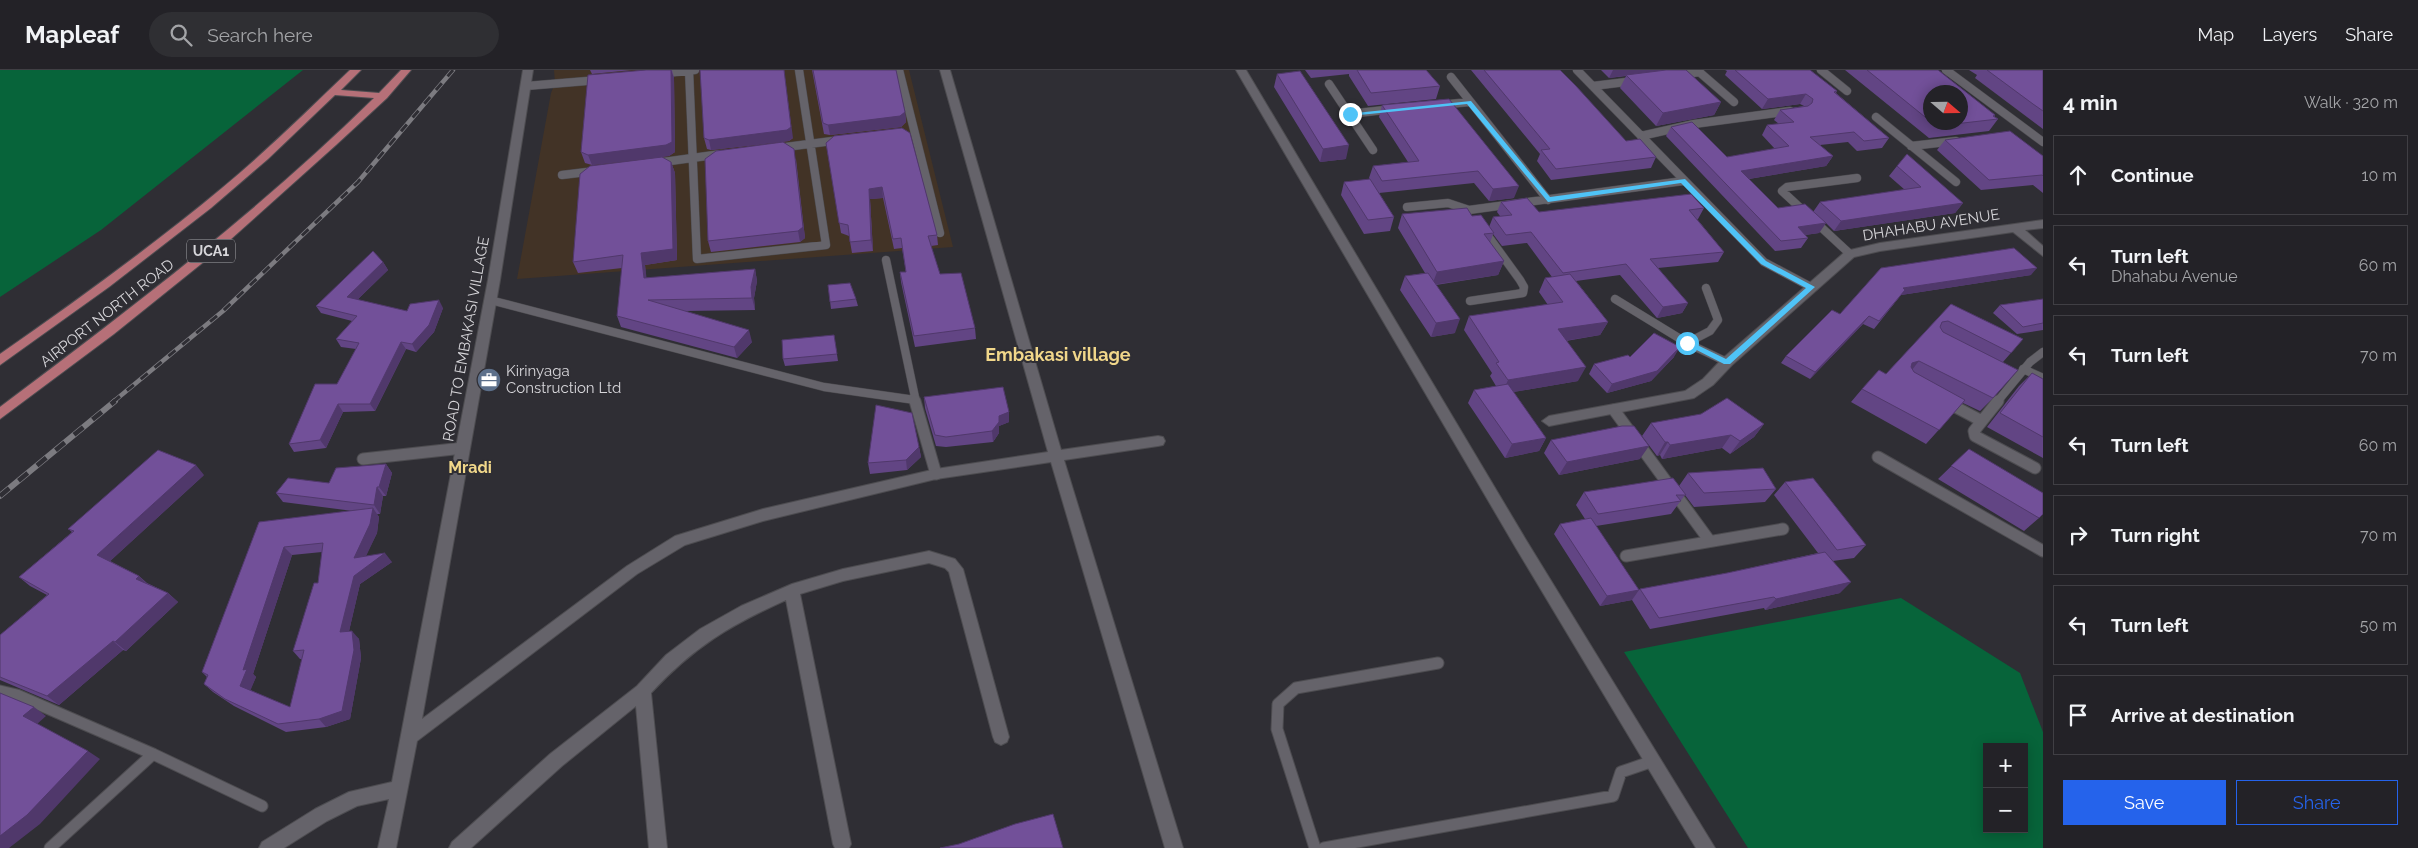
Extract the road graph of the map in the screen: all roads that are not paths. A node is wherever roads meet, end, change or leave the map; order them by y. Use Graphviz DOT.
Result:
graph roads {
  1 [pos="356,70"];
  2 [pos="406,70"];
  3 [pos="528,70"];
  4 [pos="689,70"];
  5 [pos="695,70"];
  6 [pos="799,70"];
  7 [pos="899,70"];
  8 [pos="945,70"];
  9 [pos="1241,70"];
  10 [pos="1577,70"];
  11 [pos="1822,70"];
  12 [pos="1946,70"];
  13 [pos="1699,71"];
  14 [pos="651,74"];
  15 [pos="1670,76"];
  16 [pos="1451,77"];
  17 [pos="603,79"];
  18 [pos="1642,80"];
  19 [pos="1329,84"];
  20 [pos="526,86"];
  21 [pos="1593,86"];
  22 [pos="1847,91"];
  23 [pos="333,92"];
  24 [pos="383,96"];
  25 [pos="1469,102"];
  26 [pos="1734,102"];
  27 [pos="1429,106"];
  28 [pos="1399,109"];
  29 [pos="1801,110"];
  30 [pos="1350,114"];
  31 [pos="1876,118"];
  32 [pos="913,131"];
  33 [pos="904,132"];
  34 [pos="2028,132"];
  35 [pos="2019,133"];
  36 [pos="1641,136"];
  37 [pos="848,139"];
  38 [pos="1970,139"];
  39 [pos="2043,142"];
  40 [pos="811,144"];
  41 [pos="1911,146"];
  42 [pos="771,148"];
  43 [pos="1374,150"];
  44 [pos="732,153"];
  45 [pos="693,158"];
  46 [pos="646,164"];
  47 [pos="608,169"];
  48 [pos="562,175"];
  49 [pos="1857,178"];
  50 [pos="1683,181"];
  51 [pos="1956,182"];
  52 [pos="1548,200"];
  53 [pos="1407,208"];
  54 [pos="1469,210"];
  55 [pos="2043,224"];
  56 [pos="2015,228"];
  57 [pos="940,233"];
  58 [pos="2043,252"];
  59 [pos="1850,254"];
  60 [pos="886,260"];
  61 [pos="1811,287"];
  62 [pos="1706,288"];
  63 [pos="1615,299"];
  64 [pos="490,300"];
  65 [pos="1470,301"];
  66 [pos="1687,343"];
  67 [pos="2043,352"];
  68 [pos="0,360"];
  69 [pos="1727,362"];
  70 [pos="2023,369"];
  71 [pos="2043,378"];
  72 [pos="1939,398"];
  73 [pos="915,400"];
  74 [pos="1614,410"];
  75 [pos="0,414"];
  76 [pos="1980,420"];
  77 [pos="1549,421"];
  78 [pos="1158,441"];
  79 [pos="463,448"];
  80 [pos="1056,456"];
  81 [pos="1878,457"];
  82 [pos="363,459"];
  83 [pos="2034,468"];
  84 [pos="936,474"];
  85 [pos="1783,529"];
  86 [pos="1710,540"];
  87 [pos="2043,551"];
  88 [pos="1626,556"];
  89 [pos="792,590"];
  90 [pos="1438,663"];
  91 [pos="0,691"];
  92 [pos="643,691"];
  93 [pos="410,737"];
  94 [pos="1001,737"];
  95 [pos="153,754"];
  96 [pos="1653,761"];
  97 [pos="400,788"];
  98 [pos="262,806"];
  99 [pos="842,844"];
  100 [pos="50,848"];
  101 [pos="268,848"];
  102 [pos="387,848"];
  103 [pos="458,848"];
  104 [pos="658,848"];
  105 [pos="1174,848"];
  106 [pos="1315,848"];
  107 [pos="1324,848"];
  108 [pos="1706,848"];
  1 -- 23 [label="main road, AIRPORT NORTH ROAD / UCA1"];
  2 -- 24 [label="main road, AIRPORT NORTH ROAD / UCA1"];
  3 -- 20 [label="street, ROAD TO EMBAKASI VILLAGE"];
  4 -- 5 [label="lane"];
  4 -- 14 [label="lane"];
  4 -- 45 [label="lane"];
  6 -- 40 [label="lane"];
  7 -- 32 [label="lane"];
  8 -- 80 [label="street"];
  9 -- 96 [label="street"];
  10 -- 21 [label="lane"];
  11 -- 22 [label="lane"];
  12 -- 34 [label="lane"];
  13 -- 15 [label="lane"];
  13 -- 26 [label="lane"];
  16 -- 25 [label="lane"];
  17 -- 20 [label="lane"];
  18 -- 21 [label="lane"];
  19 -- 30 [label="lane"];
  20 -- 64 [label="street, ROAD TO EMBAKASI VILLAGE"];
  21 -- 36 [label="lane"];
  23 -- 24 [label="main road"];
  23 -- 68 [label="main road, AIRPORT NORTH ROAD / UCA1"];
  24 -- 75 [label="main road, AIRPORT NORTH ROAD / UCA1"];
  25 -- 27 [label="lane"];
  25 -- 52 [label="lane"];
  28 -- 30 [label="lane"];
  29 -- 36 [label="lane"];
  30 -- 43 [label="lane"];
  31 -- 41 [label="lane"];
  32 -- 33 [label="lane"];
  32 -- 57 [label="lane"];
  34 -- 35 [label="lane"];
  34 -- 39 [label="lane"];
  36 -- 50 [label="lane"];
  37 -- 40 [label="lane"];
  38 -- 41 [label="lane"];
  40 -- 42 [label="lane"];
  40 -- 45 [label="lane"];
  41 -- 51 [label="lane"];
  44 -- 45 [label="lane"];
  45 -- 46 [label="lane"];
  47 -- 48 [label="lane"];
  49 -- 59 [label="lane"];
  50 -- 52 [label="lane"];
  50 -- 61 [label="lane"];
  52 -- 54 [label="lane"];
  53 -- 54 [label="lane"];
  54 -- 65 [label="lane"];
  55 -- 56 [label="street, DHAHABU AVENUE"];
  56 -- 58 [label="street"];
  56 -- 59 [label="street, DHAHABU AVENUE"];
  59 -- 61 [label="street, DHAHABU AVENUE"];
  60 -- 73 [label="lane"];
  61 -- 69 [label="street, DHAHABU AVENUE"];
  62 -- 66 [label="lane"];
  63 -- 66 [label="lane"];
  64 -- 73 [label="lane"];
  64 -- 79 [label="street, ROAD TO EMBAKASI VILLAGE"];
  66 -- 69 [label="lane"];
  67 -- 70 [label="lane"];
  69 -- 74 [label="street, DHAHABU AVENUE"];
  70 -- 71 [label="lane"];
  70 -- 76 [label="lane"];
  72 -- 76 [label="lane"];
  73 -- 84 [label="lane"];
  74 -- 77 [label="street, DHAHABU AVENUE"];
  74 -- 86 [label="lane"];
  76 -- 83 [label="lane"];
  78 -- 80 [label="street"];
  79 -- 82 [label="lane"];
  79 -- 93 [label="street, ROAD TO EMBAKASI VILLAGE"];
  80 -- 84 [label="street"];
  80 -- 105 [label="street"];
  81 -- 87 [label="lane"];
  84 -- 93 [label="street"];
  85 -- 86 [label="lane"];
  86 -- 88 [label="lane"];
  89 -- 92 [label="street"];
  89 -- 94 [label="street"];
  89 -- 99 [label="street"];
  90 -- 106 [label="lane"];
  91 -- 95 [label="lane"];
  92 -- 103 [label="street"];
  92 -- 104 [label="street"];
  93 -- 97 [label="street, ROAD TO EMBAKASI VILLAGE"];
  95 -- 98 [label="lane"];
  95 -- 100 [label="lane"];
  96 -- 107 [label="lane"];
  96 -- 108 [label="street"];
  97 -- 101 [label="street"];
  97 -- 102 [label="street, ROAD TO EMBAKASI VILLAGE"];
}
